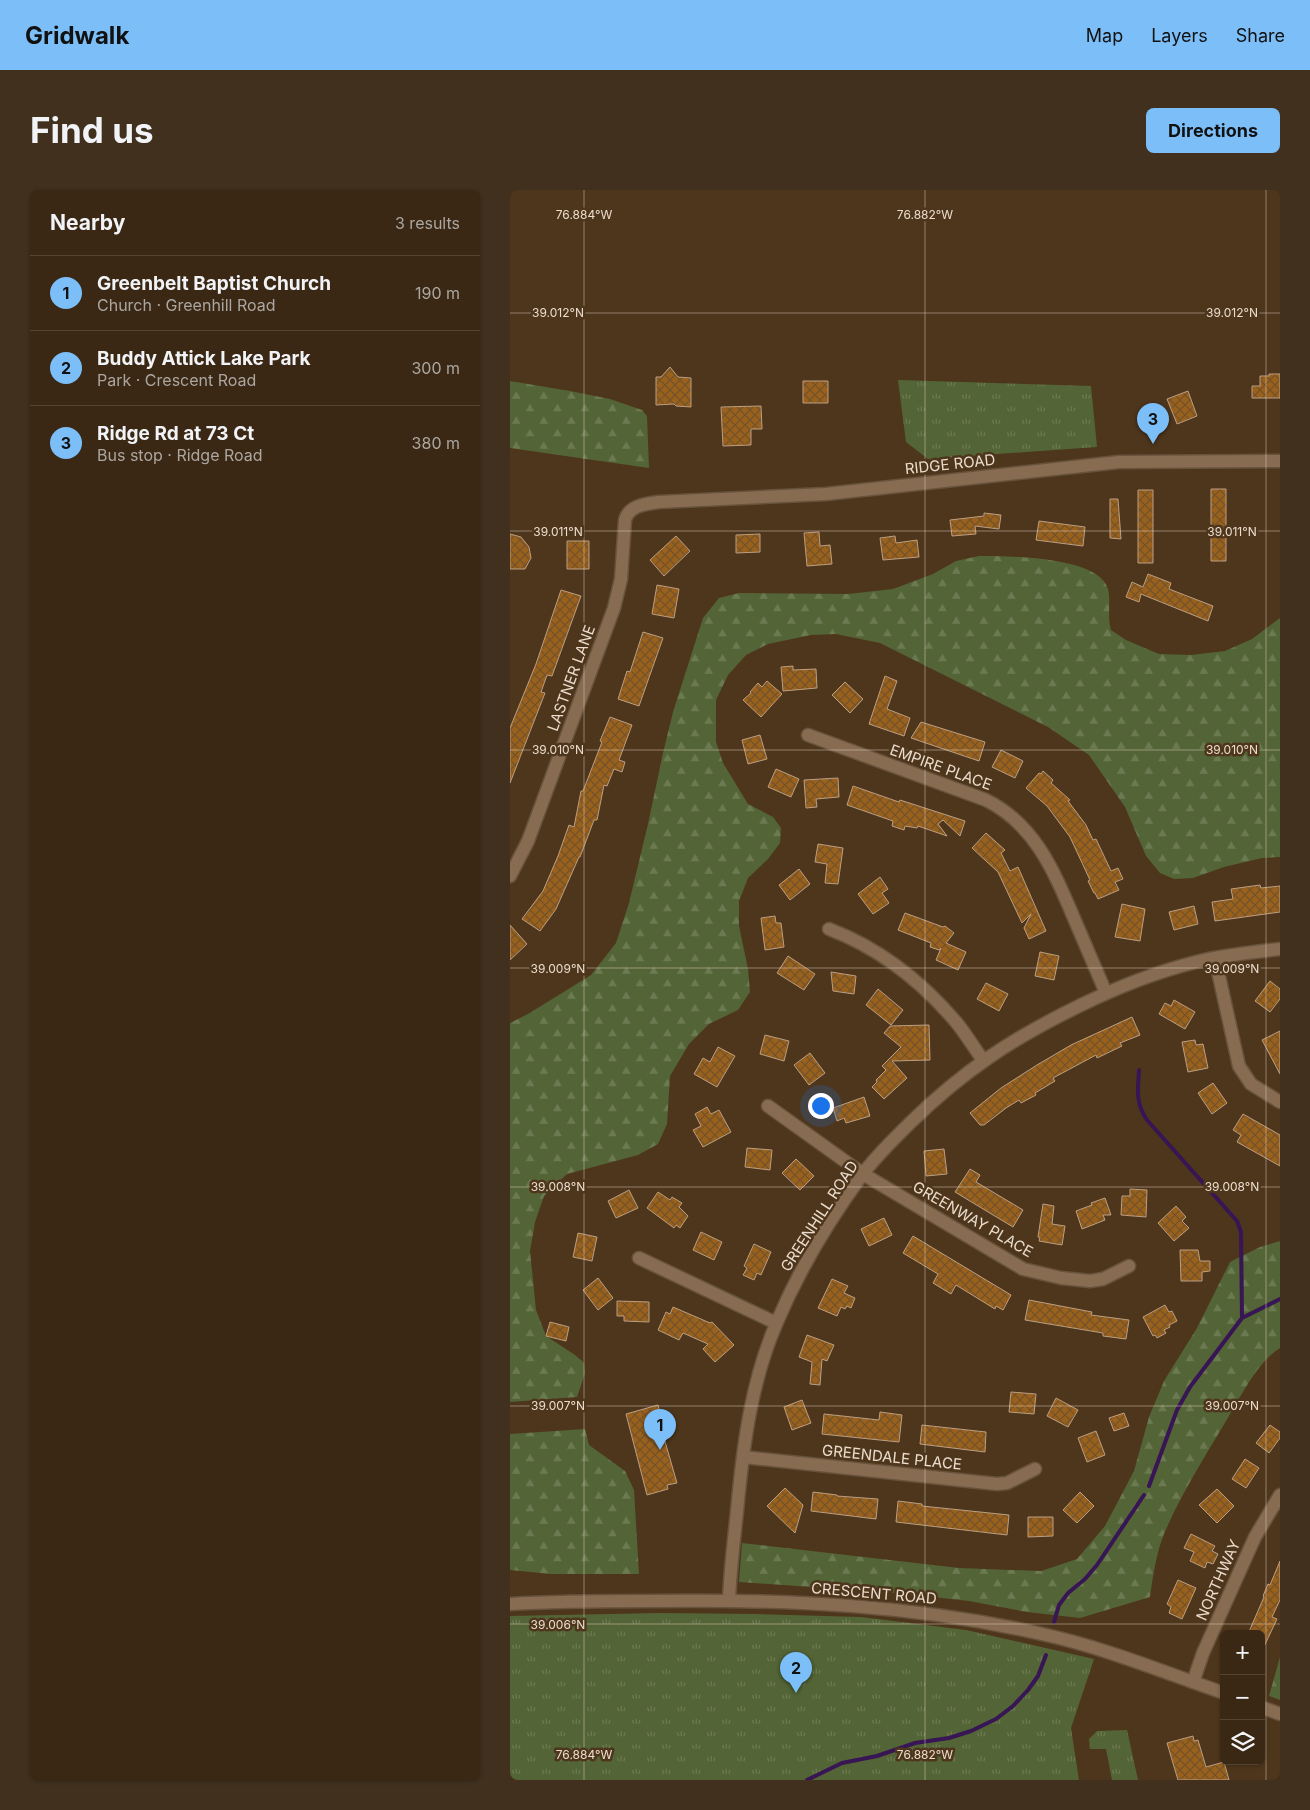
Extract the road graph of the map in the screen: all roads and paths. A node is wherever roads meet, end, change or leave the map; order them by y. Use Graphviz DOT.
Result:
graph roads {
  1 [pos="1280,461"];
  2 [pos="627,513"];
  3 [pos="808,735"];
  4 [pos="510,876"];
  5 [pos="829,929"];
  6 [pos="1280,948"];
  7 [pos="1215,958"];
  8 [pos="1106,993"];
  9 [pos="983,1060"];
  10 [pos="1280,1102"];
  11 [pos="768,1106"];
  12 [pos="863,1174"];
  13 [pos="639,1258"];
  14 [pos="1129,1266"];
  15 [pos="776,1323"];
  16 [pos="743,1456"];
  17 [pos="1035,1469"];
  18 [pos="1280,1495"];
  19 [pos="729,1601"];
  20 [pos="510,1604"];
  21 [pos="1193,1682"];
  22 [pos="1220,1692"];
  23 [pos="1265,1708"];
  24 [pos="1280,1714"];
  1 -- 2 [label="street, RIDGE ROAD"];
  2 -- 4 [label="street, LASTNER LANE"];
  3 -- 8 [label="street, EMPIRE PLACE"];
  5 -- 9 [label="street"];
  6 -- 7 [label="street, GREENHILL ROAD"];
  7 -- 8 [label="street, GREENHILL ROAD"];
  7 -- 10 [label="street"];
  8 -- 9 [label="street, GREENHILL ROAD"];
  9 -- 12 [label="street, GREENHILL ROAD"];
  11 -- 12 [label="street, GREENWAY PLACE"];
  12 -- 14 [label="street, GREENWAY PLACE"];
  12 -- 15 [label="street, GREENHILL ROAD"];
  13 -- 15 [label="street"];
  15 -- 16 [label="street, GREENHILL ROAD"];
  16 -- 17 [label="street, GREENDALE PLACE"];
  16 -- 19 [label="street, GREENHILL ROAD"];
  18 -- 21 [label="street, NORTHWAY"];
  19 -- 20 [label="street, CRESCENT ROAD"];
  19 -- 21 [label="street, CRESCENT ROAD"];
  21 -- 22 [label="street, CRESCENT ROAD"];
  23 -- 24 [label="street"];
}
